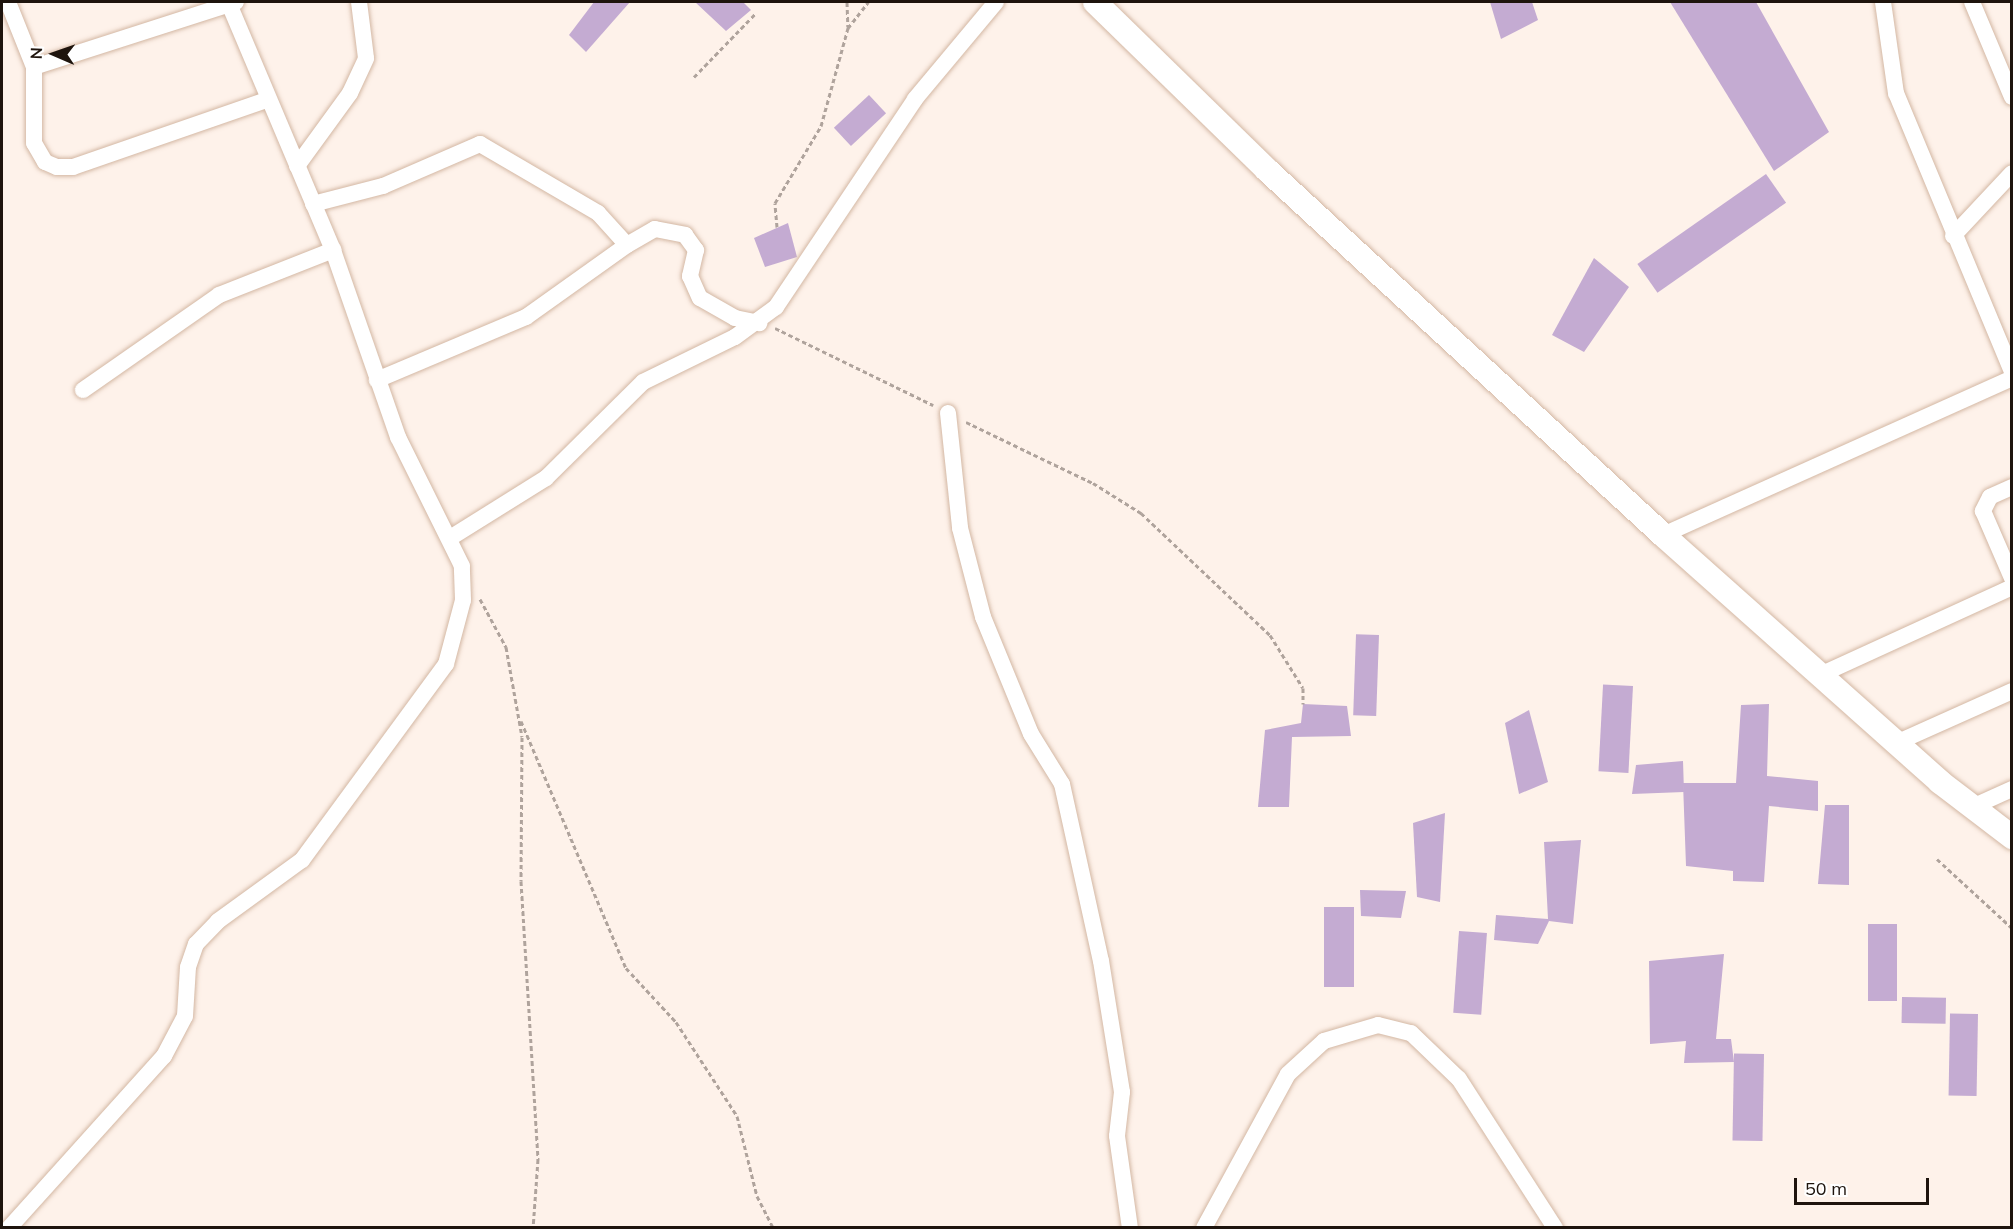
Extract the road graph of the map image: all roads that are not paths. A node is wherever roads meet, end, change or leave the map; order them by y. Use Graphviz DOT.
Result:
graph roads {
  1 [pos="8,2"];
  2 [pos="231,2"];
  3 [pos="359,2"];
  4 [pos="996,2"];
  5 [pos="1095,2"];
  6 [pos="1883,2"];
  7 [pos="1972,2"];
  8 [pos="34,67"];
  9 [pos="2012,97"];
  10 [pos="266,100"];
  11 [pos="297,166"];
  12 [pos="2012,172"];
  13 [pos="313,204"];
  14 [pos="1953,236"];
  15 [pos="627,245"];
  16 [pos="333,250"];
  17 [pos="759,323"];
  18 [pos="2012,370"];
  19 [pos="2012,378"];
  20 [pos="377,380"];
  21 [pos="84,390"];
  22 [pos="948,413"];
  23 [pos="2012,487"];
  24 [pos="1663,535"];
  25 [pos="450,538"];
  26 [pos="2012,578"];
  27 [pos="2012,587"];
  28 [pos="1820,675"];
  29 [pos="2012,691"];
  30 [pos="1896,742"];
  31 [pos="2012,789"];
  32 [pos="1970,808"];
  33 [pos="2012,837"];
  34 [pos="9,1227"];
  35 [pos="1130,1227"];
  36 [pos="1204,1227"];
  37 [pos="1555,1227"];
  1 -- 8 [label="street"];
  2 -- 8 [label="street"];
  2 -- 10 [label="street"];
  3 -- 11 [label="street"];
  4 -- 17 [label="street"];
  5 -- 24 [label="main road"];
  6 -- 14 [label="street"];
  7 -- 9 [label="street"];
  8 -- 10 [label="street"];
  10 -- 11 [label="street"];
  11 -- 13 [label="street"];
  12 -- 14 [label="street"];
  13 -- 15 [label="street"];
  13 -- 16 [label="street"];
  14 -- 18 [label="street"];
  15 -- 17 [label="street"];
  15 -- 20 [label="street"];
  16 -- 20 [label="street"];
  16 -- 21 [label="street"];
  17 -- 25 [label="street"];
  19 -- 24 [label="street"];
  20 -- 25 [label="street"];
  22 -- 35 [label="street"];
  23 -- 26 [label="street"];
  24 -- 28 [label="main road"];
  25 -- 34 [label="street"];
  27 -- 28 [label="street"];
  28 -- 30 [label="main road"];
  29 -- 30 [label="street"];
  30 -- 32 [label="main road"];
  31 -- 32 [label="street"];
  32 -- 33 [label="main road"];
  36 -- 37 [label="street"];
}
